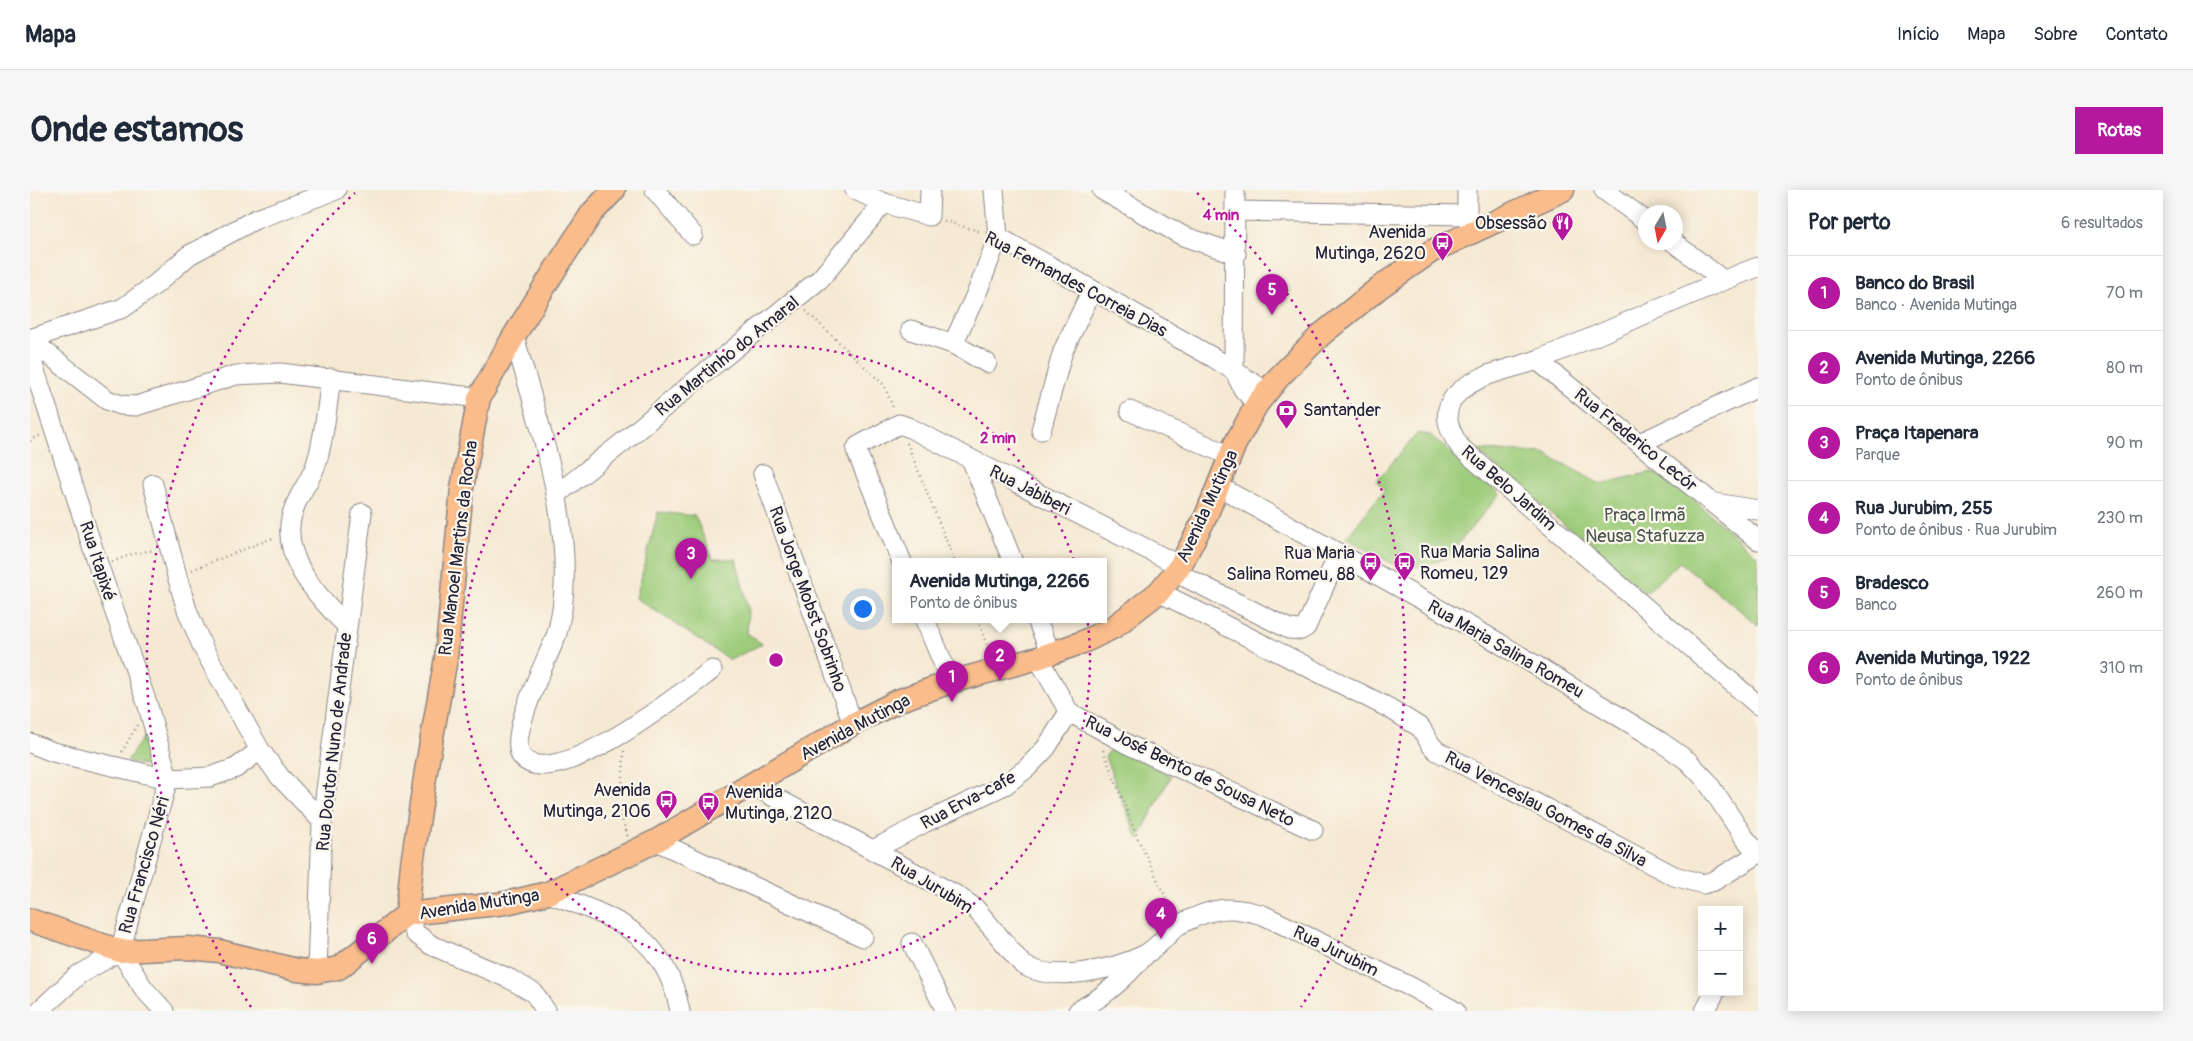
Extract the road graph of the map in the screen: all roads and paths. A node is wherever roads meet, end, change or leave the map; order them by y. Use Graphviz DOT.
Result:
graph roads {
  1 [pos="336,190"];
  2 [pos="614,190"];
  3 [pos="656,190"];
  4 [pos="855,190"];
  5 [pos="930,190"];
  6 [pos="994,190"];
  7 [pos="1102,190"];
  8 [pos="1235,190"];
  9 [pos="1467,190"];
  10 [pos="1563,190"];
  11 [pos="1604,190"];
  12 [pos="884,203"];
  13 [pos="1235,211"];
  14 [pos="1638,215"];
  15 [pos="929,216"];
  16 [pos="1470,223"];
  17 [pos="693,235"];
  18 [pos="998,237"];
  19 [pos="1683,250"];
  20 [pos="1236,254"];
  21 [pos="1758,267"];
  22 [pos="1723,280"];
  23 [pos="1092,290"];
  24 [pos="911,330"];
  25 [pos="514,336"];
  26 [pos="30,341"];
  27 [pos="953,344"];
  28 [pos="1537,360"];
  29 [pos="987,363"];
  30 [pos="32,370"];
  31 [pos="1234,370"];
  32 [pos="331,378"];
  33 [pos="1758,387"];
  34 [pos="479,398"];
  35 [pos="1262,398"];
  36 [pos="1130,411"];
  37 [pos="1041,430"];
  38 [pos="1640,443"];
  39 [pos="1230,456"];
  40 [pos="972,461"];
  41 [pos="763,474"];
  42 [pos="153,484"];
  43 [pos="1218,486"];
  44 [pos="556,495"];
  45 [pos="1714,503"];
  46 [pos="1758,510"];
  47 [pos="362,513"];
  48 [pos="290,531"];
  49 [pos="1758,540"];
  50 [pos="168,548"];
  51 [pos="1339,553"];
  52 [pos="900,558"];
  53 [pos="1012,558"];
  54 [pos="99,567"];
  55 [pos="1178,569"];
  56 [pos="176,576"];
  57 [pos="1159,592"];
  58 [pos="926,623"];
  59 [pos="979,623"];
  60 [pos="1038,623"];
  61 [pos="346,625"];
  62 [pos="987,645"];
  63 [pos="1044,656"];
  64 [pos="712,670"];
  65 [pos="950,682"];
  66 [pos="1758,705"];
  67 [pos="148,706"];
  68 [pos="1069,712"];
  69 [pos="853,724"];
  70 [pos="1096,727"];
  71 [pos="625,732"];
  72 [pos="30,743"];
  73 [pos="260,750"];
  74 [pos="114,765"];
  75 [pos="168,779"];
  76 [pos="750,784"];
  77 [pos="621,816"];
  78 [pos="322,821"];
  79 [pos="1313,830"];
  80 [pos="656,841"];
  81 [pos="873,850"];
  82 [pos="1758,854"];
  83 [pos="548,893"];
  84 [pos="407,914"];
  85 [pos="30,920"];
  86 [pos="1179,924"];
  87 [pos="863,937"];
  88 [pos="912,943"];
  89 [pos="120,951"];
  90 [pos="1146,954"];
  91 [pos="317,972"];
  92 [pos="1713,996"];
  93 [pos="1452,1010"];
  94 [pos="39,1011"];
  95 [pos="164,1011"];
  96 [pos="546,1011"];
  97 [pos="680,1011"];
  98 [pos="946,1011"];
  99 [pos="1078,1011"];
  100 [pos="1705,1011"];
  1 -- 26 [label="street"];
  2 -- 25 [label="main road, Rua Manoel Martins da Rocha"];
  3 -- 17 [label="street"];
  4 -- 12 [label="street"];
  5 -- 15 [label="street"];
  6 -- 18 [label="street"];
  7 -- 20 [label="street"];
  8 -- 13 [label="street"];
  9 -- 16 [label="street"];
  10 -- 16 [label="main road, Avenida Mutinga"];
  11 -- 14 [label="street"];
  12 -- 15 [label="street"];
  12 -- 44 [label="street, Rua Martinho do Amaral"];
  13 -- 16 [label="street"];
  13 -- 20 [label="street"];
  15 -- 18 [label="path, Rua Fernandes Correia Dias"];
  16 -- 35 [label="main road, Avenida Mutinga"];
  18 -- 23 [label="street, Rua Fernandes Correia Dias"];
  18 -- 27 [label="street"];
  19 -- 22 [label="street"];
  20 -- 31 [label="street"];
  21 -- 22 [label="street, Rua Belo Jardim"];
  22 -- 28 [label="street, Rua Belo Jardim"];
  23 -- 31 [label="street, Rua Fernandes Correia Dias"];
  23 -- 37 [label="street"];
  24 -- 27 [label="street"];
  25 -- 34 [label="main road, Rua Manoel Martins da Rocha"];
  25 -- 44 [label="street"];
  26 -- 30 [label="street, Rua Itapixé"];
  26 -- 32 [label="street"];
  27 -- 29 [label="street"];
  28 -- 38 [label="street, Rua Frederico Lecór"];
  28 -- 66 [label="street, Rua Belo Jardim"];
  30 -- 54 [label="street, Rua Itapixé"];
  31 -- 35 [label="street"];
  32 -- 34 [label="street"];
  32 -- 48 [label="street"];
  33 -- 38 [label="street"];
  34 -- 84 [label="main road, Rua Manoel Martins da Rocha"];
  35 -- 39 [label="main road, Avenida Mutinga"];
  36 -- 39 [label="street"];
  38 -- 45 [label="street, Rua Frederico Lecór"];
  39 -- 43 [label="main road, Avenida Mutinga"];
  40 -- 52 [label="street, Rua Jabiberi"];
  40 -- 53 [label="street"];
  40 -- 55 [label="street, Rua Jabiberi"];
  41 -- 69 [label="street, Rua Jorge Mobst Sobrinho"];
  42 -- 50 [label="street"];
  43 -- 51 [label="street, Rua Maria Salina Romeu"];
  43 -- 55 [label="main road, Avenida Mutinga"];
  44 -- 71 [label="street"];
  45 -- 46 [label="street"];
  45 -- 49 [label="street, Rua Frederico Lecór"];
  47 -- 61 [label="street, Rua Doutor Nuno de Andrade"];
  48 -- 56 [label="path"];
  48 -- 61 [label="street"];
  50 -- 54 [label="path"];
  50 -- 56 [label="street"];
  51 -- 55 [label="street, Rua Jabiberi"];
  51 -- 82 [label="street, Rua Maria Salina Romeu"];
  54 -- 67 [label="street, Rua Itapixé"];
  55 -- 57 [label="main road, Avenida Mutinga"];
  56 -- 73 [label="street"];
  57 -- 63 [label="main road, Avenida Mutinga"];
  57 -- 82 [label="street, Rua Venceslau Gomes da Silva"];
  58 -- 65 [label="street"];
  59 -- 62 [label="path"];
  60 -- 63 [label="street, Rua José Bento de Sousa Neto"];
  61 -- 78 [label="street, Rua Doutor Nuno de Andrade"];
  63 -- 65 [label="main road, Avenida Mutinga"];
  63 -- 68 [label="street, Rua José Bento de Sousa Neto"];
  64 -- 71 [label="street"];
  65 -- 69 [label="main road, Avenida Mutinga"];
  67 -- 74 [label="path"];
  67 -- 75 [label="street, Rua Itapixé"];
  68 -- 70 [label="street, Rua José Bento de Sousa Neto"];
  68 -- 81 [label="street, Rua Erva-cafe"];
  69 -- 76 [label="main road, Avenida Mutinga"];
  70 -- 79 [label="street, Rua José Bento de Sousa Neto"];
  70 -- 86 [label="path"];
  71 -- 77 [label="path"];
  72 -- 74 [label="street"];
  73 -- 75 [label="street"];
  73 -- 78 [label="street"];
  74 -- 75 [label="street"];
  75 -- 89 [label="street, Rua Francisco Néri"];
  76 -- 80 [label="main road, Avenida Mutinga"];
  76 -- 81 [label="street, Rua Jurubim"];
  78 -- 91 [label="street, Rua Doutor Nuno de Andrade"];
  80 -- 83 [label="main road, Avenida Mutinga"];
  80 -- 87 [label="street"];
  81 -- 90 [label="street, Rua Jurubim"];
  83 -- 84 [label="main road, Avenida Mutinga"];
  83 -- 97 [label="street"];
  84 -- 91 [label="main road, Avenida Mutinga"];
  84 -- 96 [label="street"];
  85 -- 89 [label="main road, Avenida Mutinga"];
  86 -- 90 [label="street, Rua Jurubim"];
  86 -- 93 [label="street, Rua Jurubim"];
  88 -- 98 [label="street"];
  89 -- 91 [label="main road, Avenida Mutinga"];
  89 -- 94 [label="street"];
  89 -- 95 [label="street"];
  90 -- 99 [label="street"];
  92 -- 100 [label="street"];
}
